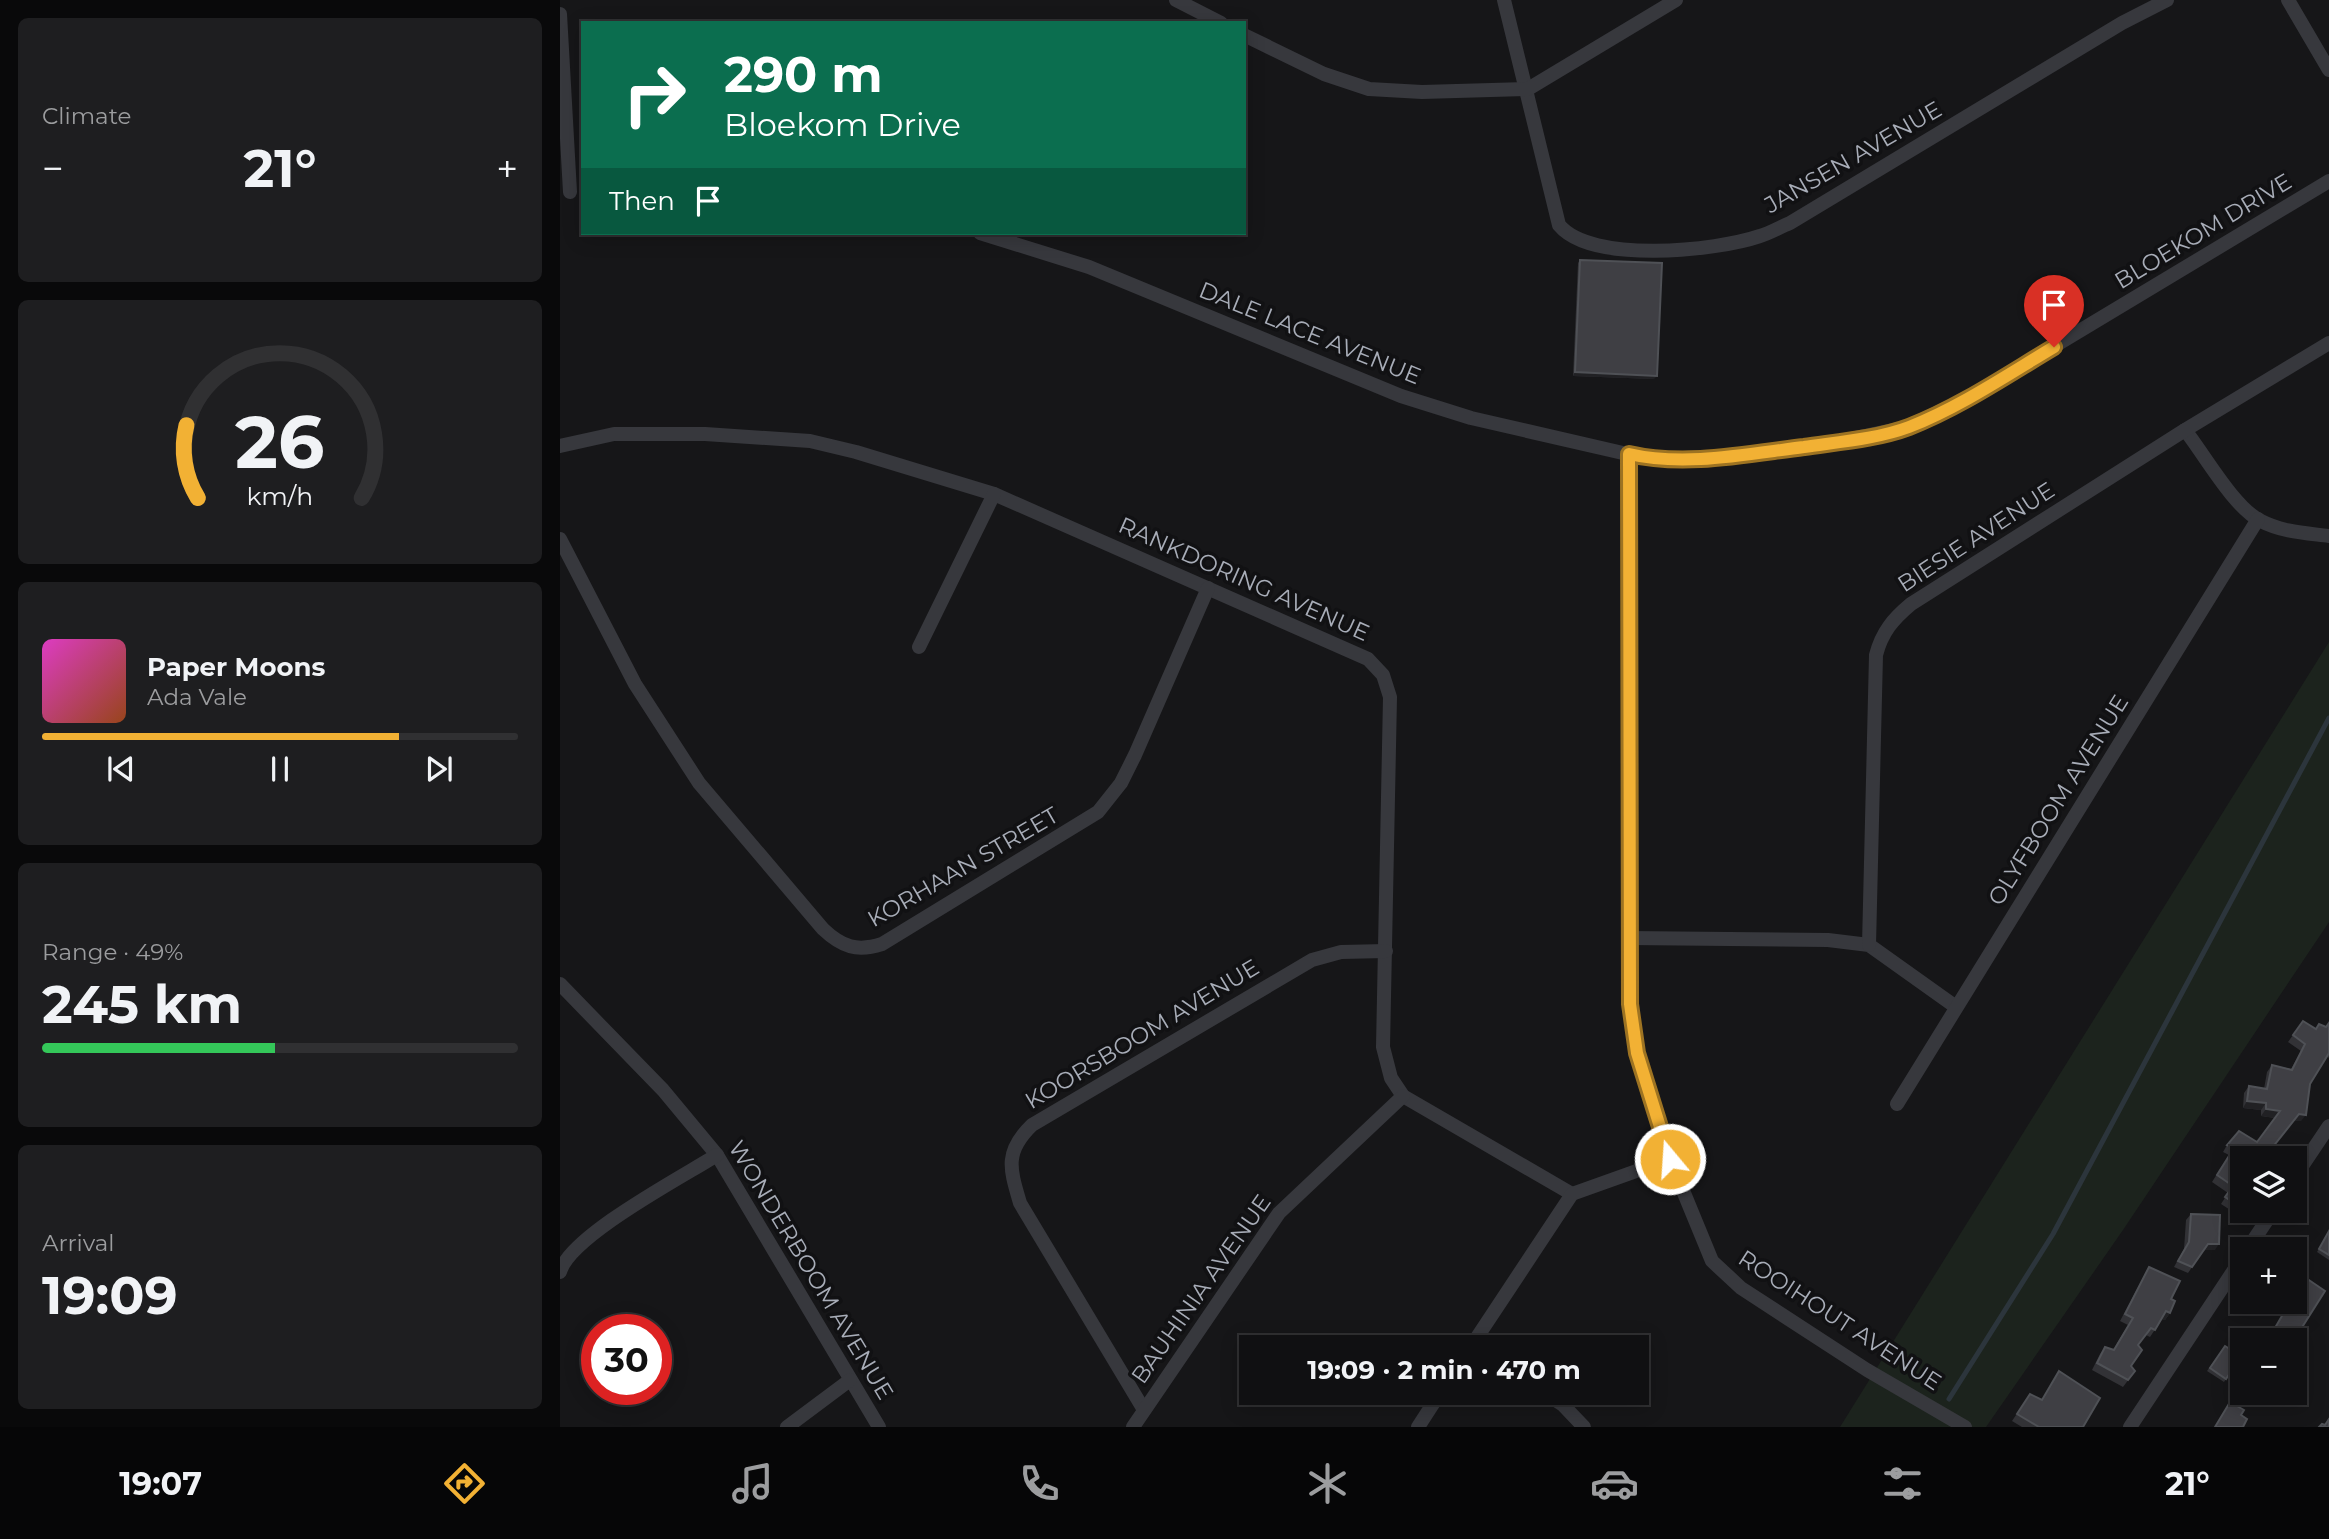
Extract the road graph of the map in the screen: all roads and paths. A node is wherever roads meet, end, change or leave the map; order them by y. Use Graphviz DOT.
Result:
graph roads {
  1 [pos="1176,0"];
  2 [pos="1504,0"];
  3 [pos="1676,0"];
  4 [pos="2168,0"];
  5 [pos="2288,0"];
  6 [pos="560,14"];
  7 [pos="1217,21"];
  8 [pos="1246,36"];
  9 [pos="2329,70"];
  10 [pos="1528,89"];
  11 [pos="2329,181"];
  12 [pos="571,193"];
  13 [pos="986,235"];
  14 [pos="2329,343"];
  15 [pos="2185,430"];
  16 [pos="560,446"];
  17 [pos="1629,454"];
  18 [pos="994,494"];
  19 [pos="2258,519"];
  20 [pos="2329,536"];
  21 [pos="560,539"];
  22 [pos="1208,588"];
  23 [pos="919,647"];
  24 [pos="1628,938"];
  25 [pos="1869,944"];
  26 [pos="1387,951"];
  27 [pos="560,984"];
  28 [pos="1956,1007"];
  29 [pos="1403,1096"];
  30 [pos="1897,1104"];
  31 [pos="2329,1126"];
  32 [pos="718,1155"];
  33 [pos="1670,1159"];
  34 [pos="2307,1159"];
  35 [pos="1572,1194"];
  36 [pos="560,1272"];
  37 [pos="2230,1276"];
  38 [pos="1480,1335"];
  39 [pos="850,1380"];
  40 [pos="1432,1405"];
  41 [pos="1563,1405"];
  42 [pos="1144,1410"];
  43 [pos="787,1427"];
  44 [pos="879,1427"];
  45 [pos="1133,1427"];
  46 [pos="1418,1427"];
  47 [pos="1584,1427"];
  48 [pos="1965,1427"];
  49 [pos="2130,1427"];
  1 -- 7 [label="street"];
  2 -- 10 [label="street, JANSEN AVENUE"];
  3 -- 10 [label="street"];
  4 -- 10 [label="street, JANSEN AVENUE"];
  5 -- 9 [label="street"];
  6 -- 12 [label="street"];
  8 -- 10 [label="street"];
  11 -- 17 [label="street, BLOEKOM DRIVE"];
  13 -- 17 [label="street, DALE LACE AVENUE"];
  14 -- 15 [label="street, BIESIE AVENUE"];
  15 -- 19 [label="street"];
  15 -- 25 [label="street, BIESIE AVENUE"];
  16 -- 18 [label="street, RANKDORING AVENUE"];
  17 -- 24 [label="street, ROOIHOUT AVENUE"];
  18 -- 22 [label="street, RANKDORING AVENUE"];
  18 -- 23 [label="street"];
  19 -- 20 [label="street"];
  19 -- 28 [label="street, OLYFBOOM AVENUE"];
  21 -- 22 [label="street, KORHAAN STREET"];
  22 -- 26 [label="street, RANKDORING AVENUE"];
  24 -- 25 [label="street"];
  24 -- 33 [label="street, ROOIHOUT AVENUE"];
  25 -- 28 [label="street"];
  26 -- 29 [label="street, RANKDORING AVENUE"];
  26 -- 42 [label="street, KOORSBOOM AVENUE"];
  27 -- 32 [label="street, WONDERBOOM AVENUE"];
  28 -- 30 [label="street, OLYFBOOM AVENUE"];
  29 -- 35 [label="street"];
  29 -- 42 [label="street, BAUHINIA AVENUE"];
  31 -- 34 [label="street"];
  32 -- 36 [label="street"];
  32 -- 39 [label="street, WONDERBOOM AVENUE"];
  33 -- 35 [label="street"];
  33 -- 48 [label="street, ROOIHOUT AVENUE"];
  35 -- 38 [label="street"];
  37 -- 49 [label="street"];
  39 -- 43 [label="street"];
  39 -- 44 [label="street, WONDERBOOM AVENUE"];
  40 -- 46 [label="street"];
  41 -- 47 [label="street"];
  42 -- 45 [label="street, BAUHINIA AVENUE"];
}
